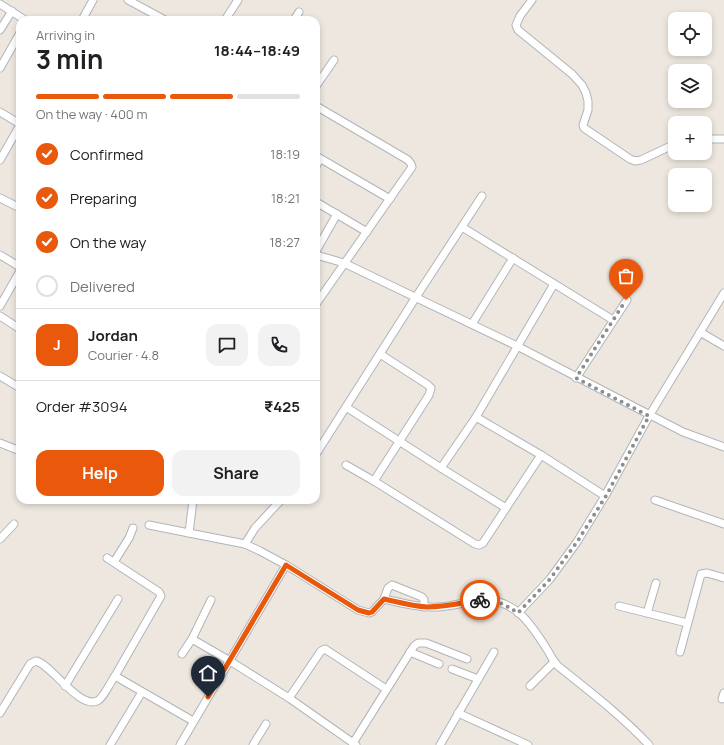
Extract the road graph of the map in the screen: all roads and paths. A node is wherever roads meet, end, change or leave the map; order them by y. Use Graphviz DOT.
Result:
graph roads {
  1 [pos="93,0"];
  2 [pos="128,0"];
  3 [pos="238,0"];
  4 [pos="532,0"];
  5 [pos="0,4"];
  6 [pos="12,12"];
  7 [pos="299,12"];
  8 [pos="18,16"];
  9 [pos="84,16"];
  10 [pos="158,16"];
  11 [pos="228,16"];
  12 [pos="296,16"];
  13 [pos="0,30"];
  14 [pos="16,40"];
  15 [pos="334,60"];
  16 [pos="0,68"];
  17 [pos="320,80"];
  18 [pos="320,108"];
  19 [pos="0,112"];
  20 [pos="16,122"];
  21 [pos="16,131"];
  22 [pos="712,139"];
  23 [pos="724,139"];
  24 [pos="668,147"];
  25 [pos="320,159"];
  26 [pos="0,160"];
  27 [pos="482,196"];
  28 [pos="0,198"];
  29 [pos="390,199"];
  30 [pos="320,204"];
  31 [pos="16,206"];
  32 [pos="337,214"];
  33 [pos="462,227"];
  34 [pos="367,232"];
  35 [pos="320,244"];
  36 [pos="0,256"];
  37 [pos="320,256"];
  38 [pos="514,258"];
  39 [pos="344,263"];
  40 [pos="16,265"];
  41 [pos="16,278"];
  42 [pos="554,284"];
  43 [pos="724,293"];
  44 [pos="416,297"];
  45 [pos="320,298"];
  46 [pos="626,300"];
  47 [pos="0,306"];
  48 [pos="0,316"];
  49 [pos="613,320"];
  50 [pos="472,324"];
  51 [pos="16,326"];
  52 [pos="700,332"];
  53 [pos="516,346"];
  54 [pos="724,346"];
  55 [pos="380,354"];
  56 [pos="0,376"];
  57 [pos="576,378"];
  58 [pos="16,386"];
  59 [pos="346,407"];
  60 [pos="649,416"];
  61 [pos="476,417"];
  62 [pos="399,441"];
  63 [pos="0,443"];
  64 [pos="724,447"];
  65 [pos="320,448"];
  66 [pos="16,450"];
  67 [pos="541,455"];
  68 [pos="346,465"];
  69 [pos="441,468"];
  70 [pos="374,480"];
  71 [pos="606,496"];
  72 [pos="655,500"];
  73 [pos="193,504"];
  74 [pos="276,504"];
  75 [pos="506,508"];
  76 [pos="14,524"];
  77 [pos="149,524"];
  78 [pos="724,524"];
  79 [pos="133,528"];
  80 [pos="189,533"];
  81 [pos="0,539"];
  82 [pos="245,544"];
  83 [pos="107,558"];
  84 [pos="114,562"];
  85 [pos="286,565"];
  86 [pos="724,578"];
  87 [pos="656,583"];
  88 [pos="118,599"];
  89 [pos="384,599"];
  90 [pos="211,600"];
  91 [pos="424,606"];
  92 [pos="619,606"];
  93 [pos="518,613"];
  94 [pos="647,613"];
  95 [pos="687,623"];
  96 [pos="192,638"];
  97 [pos="410,652"];
  98 [pos="494,652"];
  99 [pos="680,652"];
  100 [pos="182,654"];
  101 [pos="467,659"];
  102 [pos="230,661"];
  103 [pos="554,662"];
  104 [pos="439,664"];
  105 [pos="452,669"];
  106 [pos="115,676"];
  107 [pos="478,679"];
  108 [pos="65,686"];
  109 [pos="530,686"];
  110 [pos="386,689"];
  111 [pos="142,692"];
  112 [pos="290,698"];
  113 [pos="0,713"];
  114 [pos="458,714"];
  115 [pos="193,721"];
  116 [pos="266,724"];
  117 [pos="355,744"];
  118 [pos="110,745"];
  119 [pos="180,745"];
  120 [pos="253,745"];
  121 [pos="440,745"];
  122 [pos="527,745"];
  123 [pos="649,745"];
  1 -- 9 [label="street"];
  2 -- 10 [label="street"];
  3 -- 11 [label="street"];
  4 -- 24 [label="street"];
  5 -- 6 [label="street"];
  6 -- 8 [label="street"];
  6 -- 13 [label="street"];
  7 -- 12 [label="street"];
  14 -- 16 [label="street"];
  15 -- 17 [label="street"];
  18 -- 29 [label="street"];
  19 -- 20 [label="street"];
  21 -- 26 [label="street"];
  22 -- 23 [label="street"];
  25 -- 29 [label="street"];
  27 -- 33 [label="street"];
  28 -- 31 [label="street"];
  29 -- 34 [label="street"];
  30 -- 32 [label="street"];
  32 -- 34 [label="street"];
  32 -- 35 [label="street"];
  33 -- 38 [label="street"];
  33 -- 44 [label="street"];
  34 -- 39 [label="street"];
  36 -- 40 [label="street"];
  37 -- 39 [label="street"];
  38 -- 42 [label="street"];
  38 -- 50 [label="street"];
  39 -- 44 [label="street"];
  39 -- 45 [label="street"];
  41 -- 47 [label="street"];
  42 -- 49 [label="street"];
  42 -- 53 [label="street"];
  43 -- 52 [label="street"];
  44 -- 50 [label="street"];
  44 -- 55 [label="street"];
  46 -- 49 [label="street"];
  48 -- 51 [label="street"];
  49 -- 57 [label="street"];
  50 -- 53 [label="street"];
  52 -- 54 [label="street"];
  52 -- 60 [label="street"];
  53 -- 57 [label="street"];
  53 -- 61 [label="street"];
  55 -- 59 [label="street"];
  55 -- 62 [label="street"];
  56 -- 58 [label="street"];
  57 -- 60 [label="street"];
  59 -- 62 [label="street"];
  59 -- 65 [label="street"];
  60 -- 64 [label="street"];
  60 -- 71 [label="street"];
  61 -- 67 [label="street"];
  61 -- 69 [label="street"];
  62 -- 69 [label="street"];
  62 -- 70 [label="street"];
  63 -- 66 [label="street"];
  67 -- 71 [label="street"];
  67 -- 75 [label="street"];
  68 -- 70 [label="street"];
  69 -- 75 [label="street"];
  70 -- 75 [label="street"];
  71 -- 93 [label="street"];
  72 -- 78 [label="street"];
  73 -- 80 [label="street"];
  74 -- 82 [label="street"];
  76 -- 81 [label="street"];
  77 -- 80 [label="street"];
  79 -- 84 [label="street"];
  80 -- 82 [label="street"];
  82 -- 85 [label="street"];
  83 -- 84 [label="street"];
  84 -- 106 [label="street"];
  85 -- 89 [label="street"];
  85 -- 102 [label="street"];
  86 -- 95 [label="street"];
  87 -- 94 [label="street"];
  88 -- 108 [label="street"];
  89 -- 91 [label="street"];
  89 -- 91 [label="street"];
  90 -- 96 [label="street"];
  91 -- 93 [label="street"];
  92 -- 94 [label="street"];
  93 -- 103 [label="street"];
  94 -- 95 [label="street"];
  95 -- 99 [label="street"];
  96 -- 100 [label="street"];
  96 -- 102 [label="street"];
  97 -- 101 [label="street"];
  97 -- 104 [label="street"];
  97 -- 110 [label="street"];
  98 -- 107 [label="street"];
  102 -- 112 [label="street"];
  102 -- 115 [label="street"];
  103 -- 109 [label="street"];
  103 -- 123 [label="street"];
  105 -- 107 [label="street"];
  106 -- 108 [label="street"];
  106 -- 111 [label="street"];
  107 -- 114 [label="street"];
  108 -- 113 [label="street"];
  110 -- 112 [label="street"];
  110 -- 117 [label="street"];
  111 -- 115 [label="street"];
  111 -- 118 [label="street"];
  112 -- 117 [label="street"];
  114 -- 121 [label="street"];
  114 -- 122 [label="street"];
  115 -- 119 [label="street"];
  116 -- 120 [label="street"];
}
